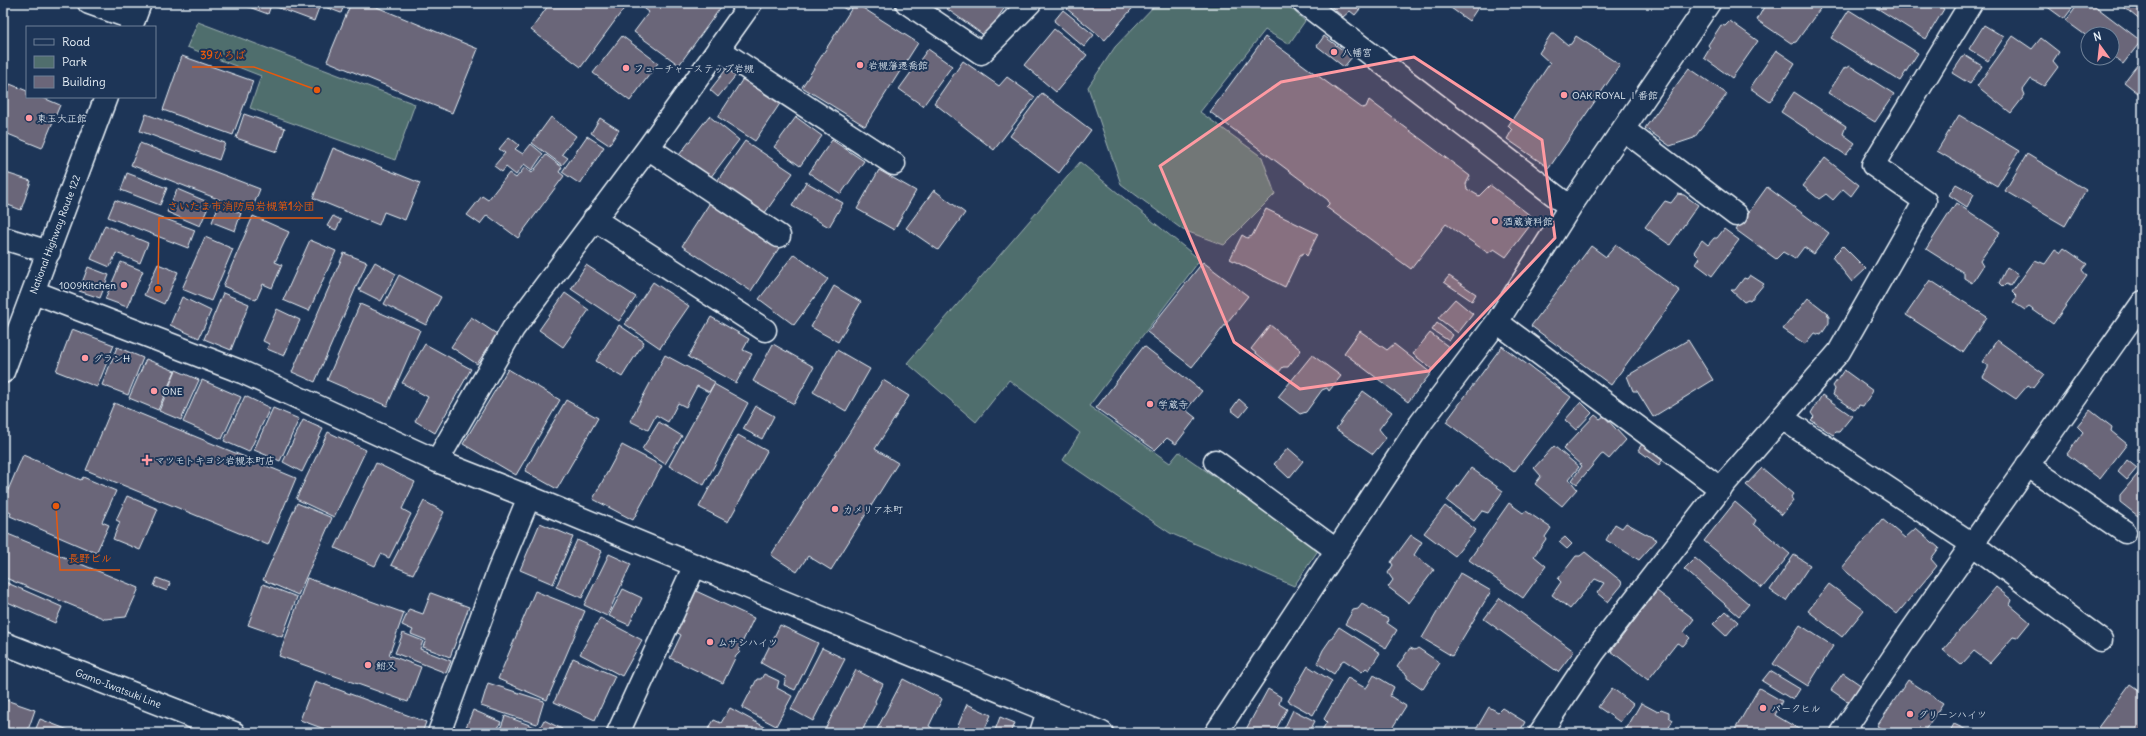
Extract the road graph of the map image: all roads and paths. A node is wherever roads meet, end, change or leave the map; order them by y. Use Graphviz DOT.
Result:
graph roads {
  1 [pos="89,3"];
  2 [pos="751,3"];
  3 [pos="907,3"];
  4 [pos="1030,3"];
  5 [pos="1304,3"];
  6 [pos="1709,3"];
  7 [pos="1971,3"];
  8 [pos="135,16"];
  9 [pos="718,49"];
  10 [pos="106,98"];
  11 [pos="1623,129"];
  12 [pos="648,148"];
  13 [pos="894,164"];
  14 [pos="1570,207"];
  15 [pos="1736,215"];
  16 [pos="594,219"];
  17 [pos="779,236"];
  18 [pos="3,238"];
  19 [pos="49,252"];
  20 [pos="34,292"];
  21 [pos="2143,302"];
  22 [pos="1497,322"];
  23 [pos="765,330"];
  24 [pos="3,372"];
  25 [pos="1782,418"];
  26 [pos="437,461"];
  27 [pos="1215,461"];
  28 [pos="2027,465"];
  29 [pos="1721,488"];
  30 [pos="529,497"];
  31 [pos="2124,532"];
  32 [pos="1972,544"];
  33 [pos="1336,550"];
  34 [pos="695,565"];
  35 [pos="2101,640"];
  36 [pos="3,643"];
  37 [pos="1048,711"];
  38 [pos="234,733"];
  39 [pos="439,733"];
  40 [pos="618,733"];
  41 [pos="1041,733"];
  42 [pos="1102,733"];
  43 [pos="1216,733"];
  44 [pos="1540,733"];
  45 [pos="1842,733"];
  1 -- 8 [label="main road"];
  2 -- 9 [label="main road"];
  3 -- 4 [label="main road"];
  5 -- 14 [label="main road"];
  6 -- 11 [label="main road"];
  7 -- 25 [label="main road"];
  9 -- 12 [label="main road"];
  9 -- 13 [label="main road"];
  10 -- 19 [label="main road, National Highway Route 122"];
  11 -- 14 [label="main road"];
  11 -- 15 [label="main road"];
  12 -- 16 [label="main road"];
  12 -- 17 [label="main road"];
  14 -- 22 [label="main road"];
  16 -- 23 [label="main road"];
  16 -- 26 [label="main road"];
  18 -- 19 [label="main road"];
  19 -- 20 [label="main road, National Highway Route 122"];
  20 -- 24 [label="main road, National Highway Route 122"];
  20 -- 26 [label="main road"];
  21 -- 28 [label="main road"];
  22 -- 29 [label="main road"];
  22 -- 33 [label="main road"];
  25 -- 29 [label="main road"];
  25 -- 32 [label="main road"];
  26 -- 30 [label="main road"];
  27 -- 33 [label="main road"];
  28 -- 31 [label="main road"];
  28 -- 32 [label="main road"];
  29 -- 44 [label="main road"];
  30 -- 34 [label="main road"];
  30 -- 39 [label="main road"];
  32 -- 35 [label="main road"];
  32 -- 45 [label="main road"];
  33 -- 43 [label="main road"];
  34 -- 37 [label="main road"];
  34 -- 40 [label="main road"];
  36 -- 38 [label="main road, Gamo-Iwatsuki Line"];
  37 -- 41 [label="main road"];
  37 -- 42 [label="main road"];
}
